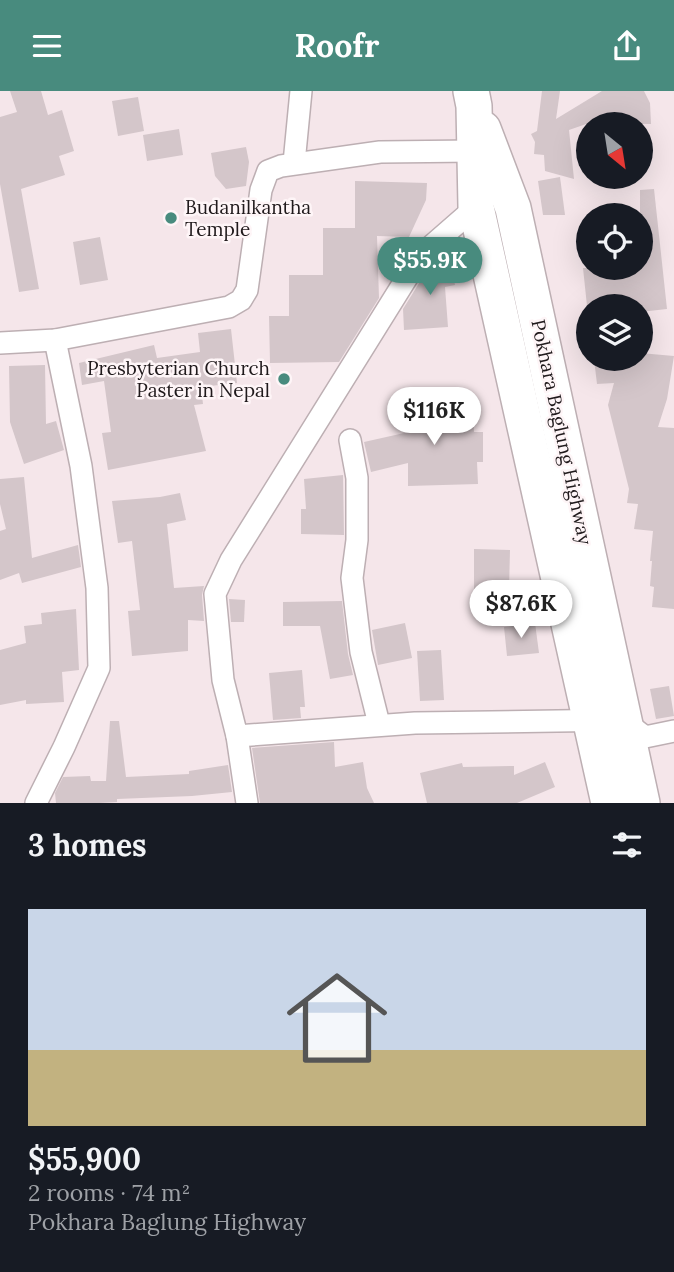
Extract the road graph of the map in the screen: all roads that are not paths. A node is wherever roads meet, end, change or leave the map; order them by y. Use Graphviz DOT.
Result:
graph roads {
  1 [pos="301,91"];
  2 [pos="472,98"];
  3 [pos="475,151"];
  4 [pos="294,163"];
  5 [pos="476,207"];
  6 [pos="55,340"];
  7 [pos="0,343"];
  8 [pos="350,440"];
  9 [pos="607,721"];
  10 [pos="379,724"];
  11 [pos="674,731"];
  12 [pos="237,736"];
  13 [pos="36,803"];
  14 [pos="247,803"];
  15 [pos="608,803"];
  16 [pos="642,803"];
  1 -- 4 [label="street"];
  2 -- 3 [label="highway, Pokhara Baglung Highway"];
  2 -- 9 [label="highway, Pokhara Baglung Highway"];
  3 -- 4 [label="street"];
  3 -- 5 [label="highway, Pokhara Baglung Highway"];
  4 -- 6 [label="street"];
  5 -- 9 [label="highway, Pokhara Baglung Highway"];
  5 -- 12 [label="street"];
  6 -- 7 [label="street"];
  6 -- 13 [label="street"];
  8 -- 10 [label="street"];
  9 -- 10 [label="street"];
  9 -- 11 [label="street"];
  9 -- 15 [label="highway, Pokhara Baglung Highway"];
  9 -- 16 [label="highway, Pokhara Baglung Highway"];
  10 -- 12 [label="street"];
  12 -- 14 [label="street"];
}
